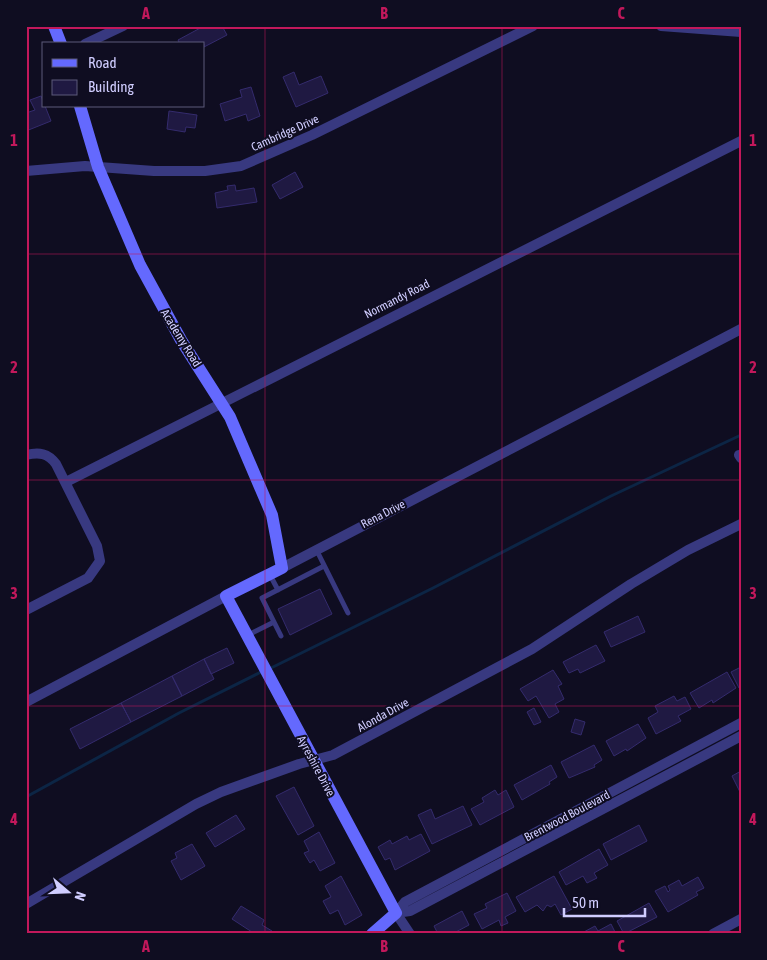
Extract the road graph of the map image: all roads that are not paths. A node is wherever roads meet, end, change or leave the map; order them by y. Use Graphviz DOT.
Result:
graph roads {
  1 [pos="54,26"];
  2 [pos="123,26"];
  3 [pos="533,26"];
  4 [pos="661,26"];
  5 [pos="741,32"];
  6 [pos="60,42"];
  7 [pos="89,42"];
  8 [pos="81,108"];
  9 [pos="741,141"];
  10 [pos="98,167"];
  11 [pos="26,172"];
  12 [pos="741,329"];
  13 [pos="222,402"];
  14 [pos="26,455"];
  15 [pos="66,482"];
  16 [pos="741,524"];
  17 [pos="316,549"];
  18 [pos="324,566"];
  19 [pos="282,568"];
  20 [pos="270,574"];
  21 [pos="278,590"];
  22 [pos="226,596"];
  23 [pos="26,610"];
  24 [pos="348,613"];
  25 [pos="274,622"];
  26 [pos="247,636"];
  27 [pos="281,636"];
  28 [pos="26,702"];
  29 [pos="741,723"];
  30 [pos="741,736"];
  31 [pos="314,760"];
  32 [pos="26,904"];
  33 [pos="396,913"];
  34 [pos="741,919"];
  35 [pos="372,934"];
  36 [pos="410,934"];
  37 [pos="713,934"];
  1 -- 6 [label="street"];
  2 -- 7 [label="street"];
  3 -- 10 [label="street, Cambridge Drive"];
  4 -- 5 [label="street"];
  8 -- 10 [label="street, Academy Road"];
  9 -- 13 [label="street, Normandy Road"];
  10 -- 11 [label="street, Cambridge Drive"];
  10 -- 13 [label="street, Academy Road"];
  12 -- 17 [label="street, Rena Drive"];
  13 -- 15 [label="street, Normandy Road"];
  13 -- 19 [label="street, Academy Road"];
  14 -- 15 [label="street"];
  15 -- 23 [label="street"];
  16 -- 31 [label="street, Alonda Drive"];
  17 -- 18 [label="lane"];
  17 -- 19 [label="street, Rena Drive"];
  18 -- 21 [label="lane"];
  18 -- 24 [label="lane"];
  19 -- 20 [label="street, Rena Drive"];
  20 -- 21 [label="lane"];
  20 -- 22 [label="street, Rena Drive"];
  21 -- 25 [label="lane"];
  22 -- 26 [label="street, Ayreshire Drive"];
  22 -- 28 [label="street, Rena Drive"];
  25 -- 26 [label="lane"];
  25 -- 27 [label="lane"];
  26 -- 31 [label="street, Ayreshire Drive"];
  29 -- 33 [label="street, Brentwood Boulevard"];
  30 -- 33 [label="street, Brentwood Boulevard"];
  31 -- 32 [label="street, Alonda Drive"];
  31 -- 33 [label="street, Ayreshire Drive"];
  33 -- 35 [label="street, Brentwood Boulevard"];
  33 -- 36 [label="street, Ayreshire Drive"];
  34 -- 37 [label="street"];
}
